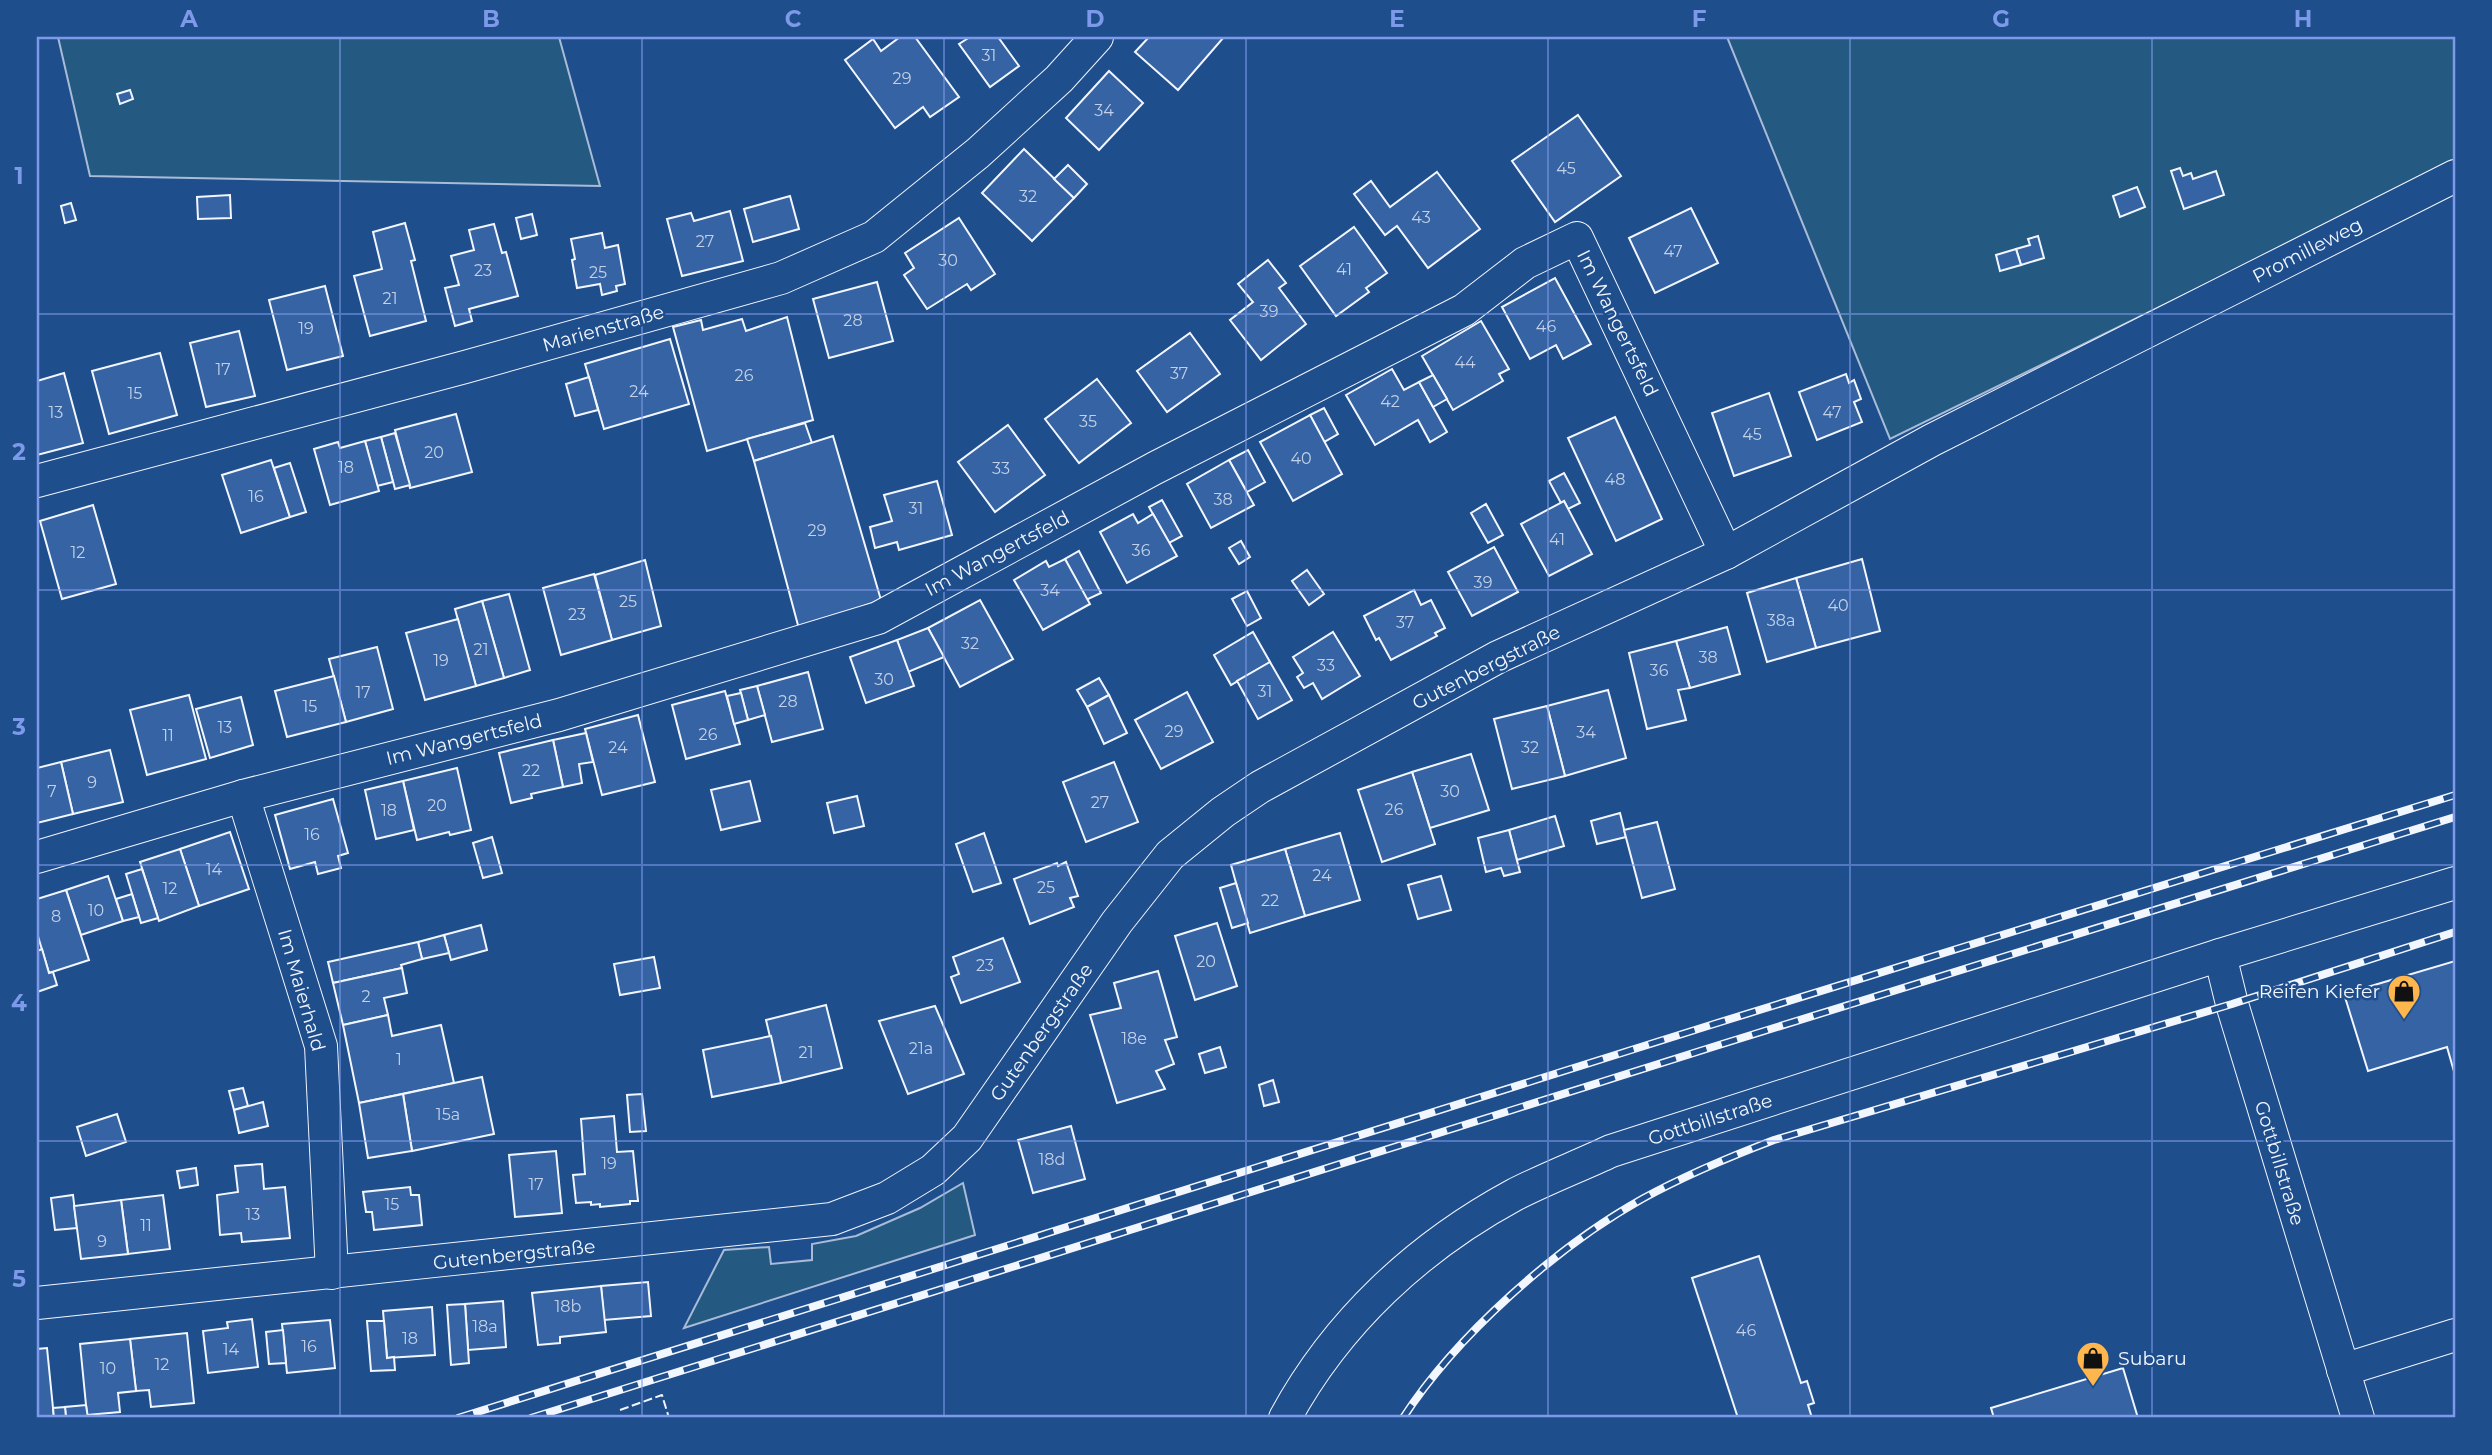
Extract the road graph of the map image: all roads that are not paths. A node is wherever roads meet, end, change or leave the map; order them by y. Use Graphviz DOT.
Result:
graph roads {
  1 [pos="1097,37"];
  2 [pos="2455,176"];
  3 [pos="1932,440"];
  4 [pos="37,481"];
  5 [pos="1726,553"];
  6 [pos="243,796"];
  7 [pos="37,857"];
  8 [pos="2455,883"];
  9 [pos="2220,955"];
  10 [pos="332,1273"];
  11 [pos="37,1303"];
  12 [pos="2455,1335"];
  13 [pos="2343,1370"];
  14 [pos="1285,1418"];
  15 [pos="2358,1418"];
  1 -- 4 [label="street, Marienstraße"];
  2 -- 3 [label="street, Promilleweg"];
  3 -- 5 [label="street, Gutenbergstraße"];
  5 -- 6 [label="street, Im Wangertsfeld"];
  5 -- 10 [label="street, Gutenbergstraße"];
  6 -- 7 [label="street, Im Wangertsfeld"];
  6 -- 10 [label="street, Im Maierhald"];
  8 -- 9 [label="street, Gottbillstraße"];
  9 -- 13 [label="street, Gottbillstraße"];
  9 -- 14 [label="street, Gottbillstraße"];
  10 -- 11 [label="street, Gutenbergstraße"];
  12 -- 13 [label="street"];
  13 -- 15 [label="street, Gottbillstraße"];
}
